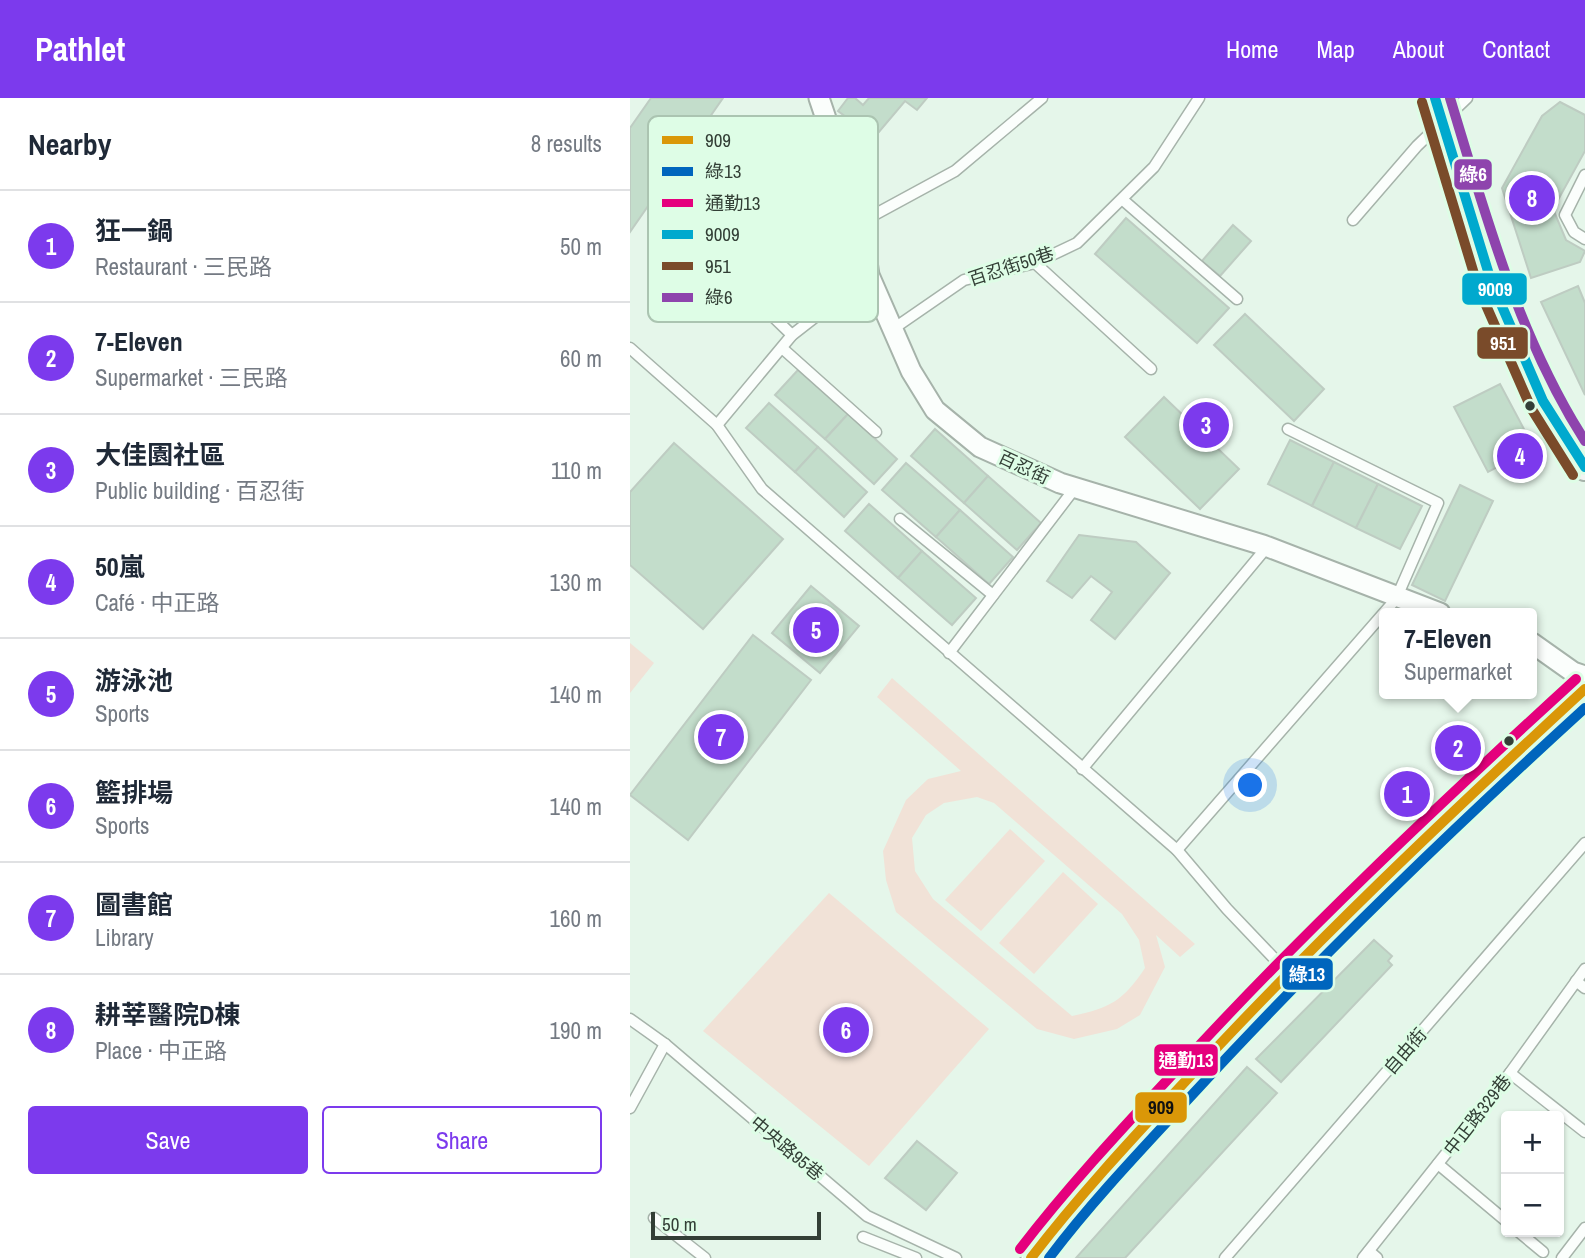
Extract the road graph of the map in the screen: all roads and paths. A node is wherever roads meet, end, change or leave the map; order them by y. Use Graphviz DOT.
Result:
graph roads {
  1 [pos="1042,98"];
  2 [pos="1199,98"];
  3 [pos="1467,98"];
  4 [pos="1439,110"];
  5 [pos="1585,175"];
  6 [pos="1124,200"];
  7 [pos="878,213"];
  8 [pos="1353,220"];
  9 [pos="1585,239"];
  10 [pos="1035,263"];
  11 [pos="878,295"];
  12 [pos="1237,299"];
  13 [pos="780,322"];
  14 [pos="808,322"];
  15 [pos="893,329"];
  16 [pos="793,334"];
  17 [pos="630,348"];
  18 [pos="782,348"];
  19 [pos="1151,369"];
  20 [pos="717,425"];
  21 [pos="1288,429"];
  22 [pos="876,432"];
  23 [pos="1585,467"];
  24 [pos="1075,488"];
  25 [pos="900,519"];
  26 [pos="1267,547"];
  27 [pos="993,595"];
  28 [pos="1396,598"];
  29 [pos="1387,608"];
  30 [pos="1425,608"];
  31 [pos="1379,618"];
  32 [pos="1537,647"];
  33 [pos="949,653"];
  34 [pos="1585,676"];
  35 [pos="1585,689"];
  36 [pos="1082,769"];
  37 [pos="1585,843"];
  38 [pos="1177,850"];
  39 [pos="1585,968"];
  40 [pos="1288,973"];
  41 [pos="1576,981"];
  42 [pos="1585,988"];
  43 [pos="630,1019"];
  44 [pos="665,1044"];
  45 [pos="1510,1073"];
  46 [pos="630,1108"];
  47 [pos="1585,1132"];
  48 [pos="1438,1164"];
  49 [pos="1501,1217"];
  50 [pos="654,1218"];
  51 [pos="1585,1228"];
  52 [pos="863,1237"];
  53 [pos="1525,1237"];
  54 [pos="1543,1252"];
  55 [pos="1370,1256"];
  56 [pos="705,1258"];
  57 [pos="916,1258"];
  58 [pos="956,1258"];
  59 [pos="1031,1258"];
  60 [pos="1225,1258"];
  61 [pos="1562,1258"];
  1 -- 7 [label="lane"];
  2 -- 6 [label="lane, 百忍街50巷"];
  3 -- 4 [label="lane"];
  4 -- 8 [label="lane"];
  4 -- 23 [label="street"];
  5 -- 9 [label="lane"];
  6 -- 10 [label="lane, 百忍街50巷"];
  6 -- 12 [label="lane"];
  10 -- 15 [label="lane, 百忍街50巷"];
  10 -- 19 [label="lane"];
  11 -- 15 [label="street, 百忍街"];
  13 -- 16 [label="lane"];
  14 -- 16 [label="lane"];
  15 -- 24 [label="street, 百忍街"];
  16 -- 18 [label="lane"];
  17 -- 20 [label="lane"];
  18 -- 20 [label="lane"];
  18 -- 22 [label="lane"];
  20 -- 33 [label="lane"];
  21 -- 28 [label="lane"];
  24 -- 26 [label="street, 百忍街"];
  24 -- 27 [label="lane"];
  25 -- 27 [label="lane"];
  26 -- 28 [label="street, 百忍街"];
  26 -- 36 [label="lane"];
  27 -- 33 [label="lane"];
  28 -- 29 [label="lane"];
  28 -- 30 [label="street, 百忍街"];
  31 -- 38 [label="lane"];
  32 -- 34 [label="street"];
  33 -- 36 [label="lane"];
  35 -- 40 [label="street"];
  36 -- 38 [label="lane"];
  37 -- 60 [label="lane, 自由街"];
  38 -- 40 [label="lane"];
  39 -- 41 [label="lane, 中正路329巷"];
  40 -- 59 [label="street"];
  41 -- 42 [label="lane"];
  41 -- 45 [label="lane, 中正路329巷"];
  43 -- 44 [label="lane, 中央路95巷"];
  44 -- 46 [label="lane"];
  44 -- 58 [label="lane, 中央路95巷"];
  45 -- 47 [label="lane"];
  45 -- 48 [label="lane, 中正路329巷"];
  48 -- 49 [label="lane"];
  48 -- 55 [label="lane, 中正路329巷"];
  50 -- 56 [label="lane"];
  51 -- 61 [label="lane"];
  52 -- 57 [label="lane"];
  53 -- 54 [label="lane"];
}
